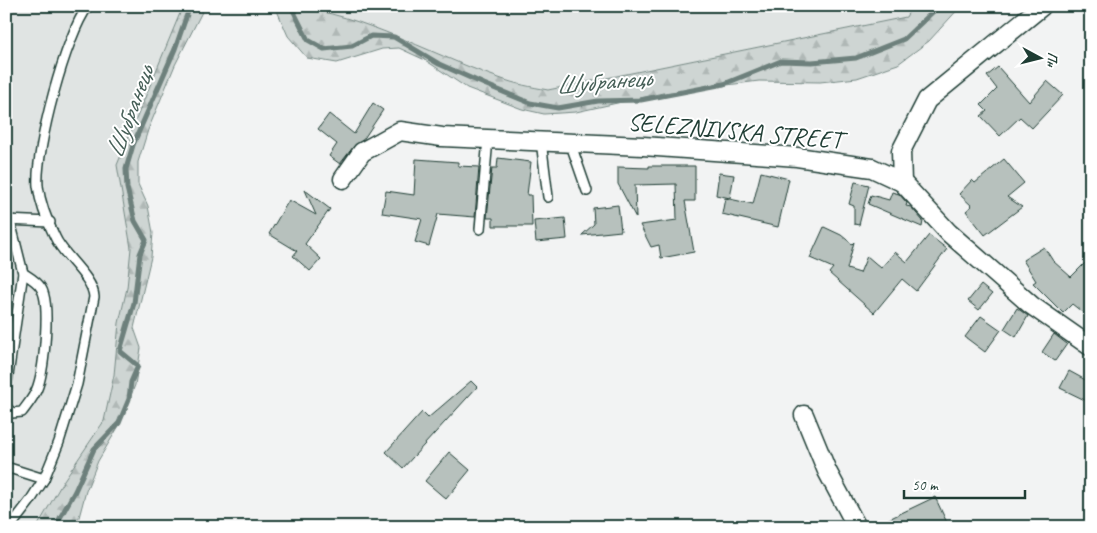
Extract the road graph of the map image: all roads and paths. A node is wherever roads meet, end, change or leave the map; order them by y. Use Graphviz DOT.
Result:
graph roads {
  1 [pos="88,6"];
  2 [pos="1042,6"];
  3 [pos="488,139"];
  4 [pos="541,141"];
  5 [pos="570,142"];
  6 [pos="343,179"];
  7 [pos="902,182"];
  8 [pos="588,191"];
  9 [pos="548,197"];
  10 [pos="8,220"];
  11 [pos="50,222"];
  12 [pos="480,229"];
  13 [pos="23,273"];
  14 [pos="1091,347"];
  15 [pos="6,389"];
  16 [pos="6,407"];
  17 [pos="804,415"];
  18 [pos="6,468"];
  19 [pos="44,479"];
  20 [pos="10,527"];
  21 [pos="857,527"];
  1 -- 11 [label="lane"];
  2 -- 7 [label="street"];
  3 -- 4 [label="street, SELEZNIVSKA STREET"];
  3 -- 6 [label="street, SELEZNIVSKA STREET"];
  3 -- 12 [label="lane"];
  4 -- 5 [label="street, SELEZNIVSKA STREET"];
  4 -- 9 [label="lane"];
  5 -- 7 [label="street, SELEZNIVSKA STREET"];
  5 -- 8 [label="lane"];
  7 -- 14 [label="street"];
  10 -- 11 [label="lane"];
  10 -- 13 [label="lane"];
  11 -- 19 [label="lane"];
  13 -- 15 [label="lane"];
  13 -- 16 [label="lane"];
  17 -- 21 [label="street"];
  18 -- 19 [label="lane"];
  19 -- 20 [label="lane"];
}
